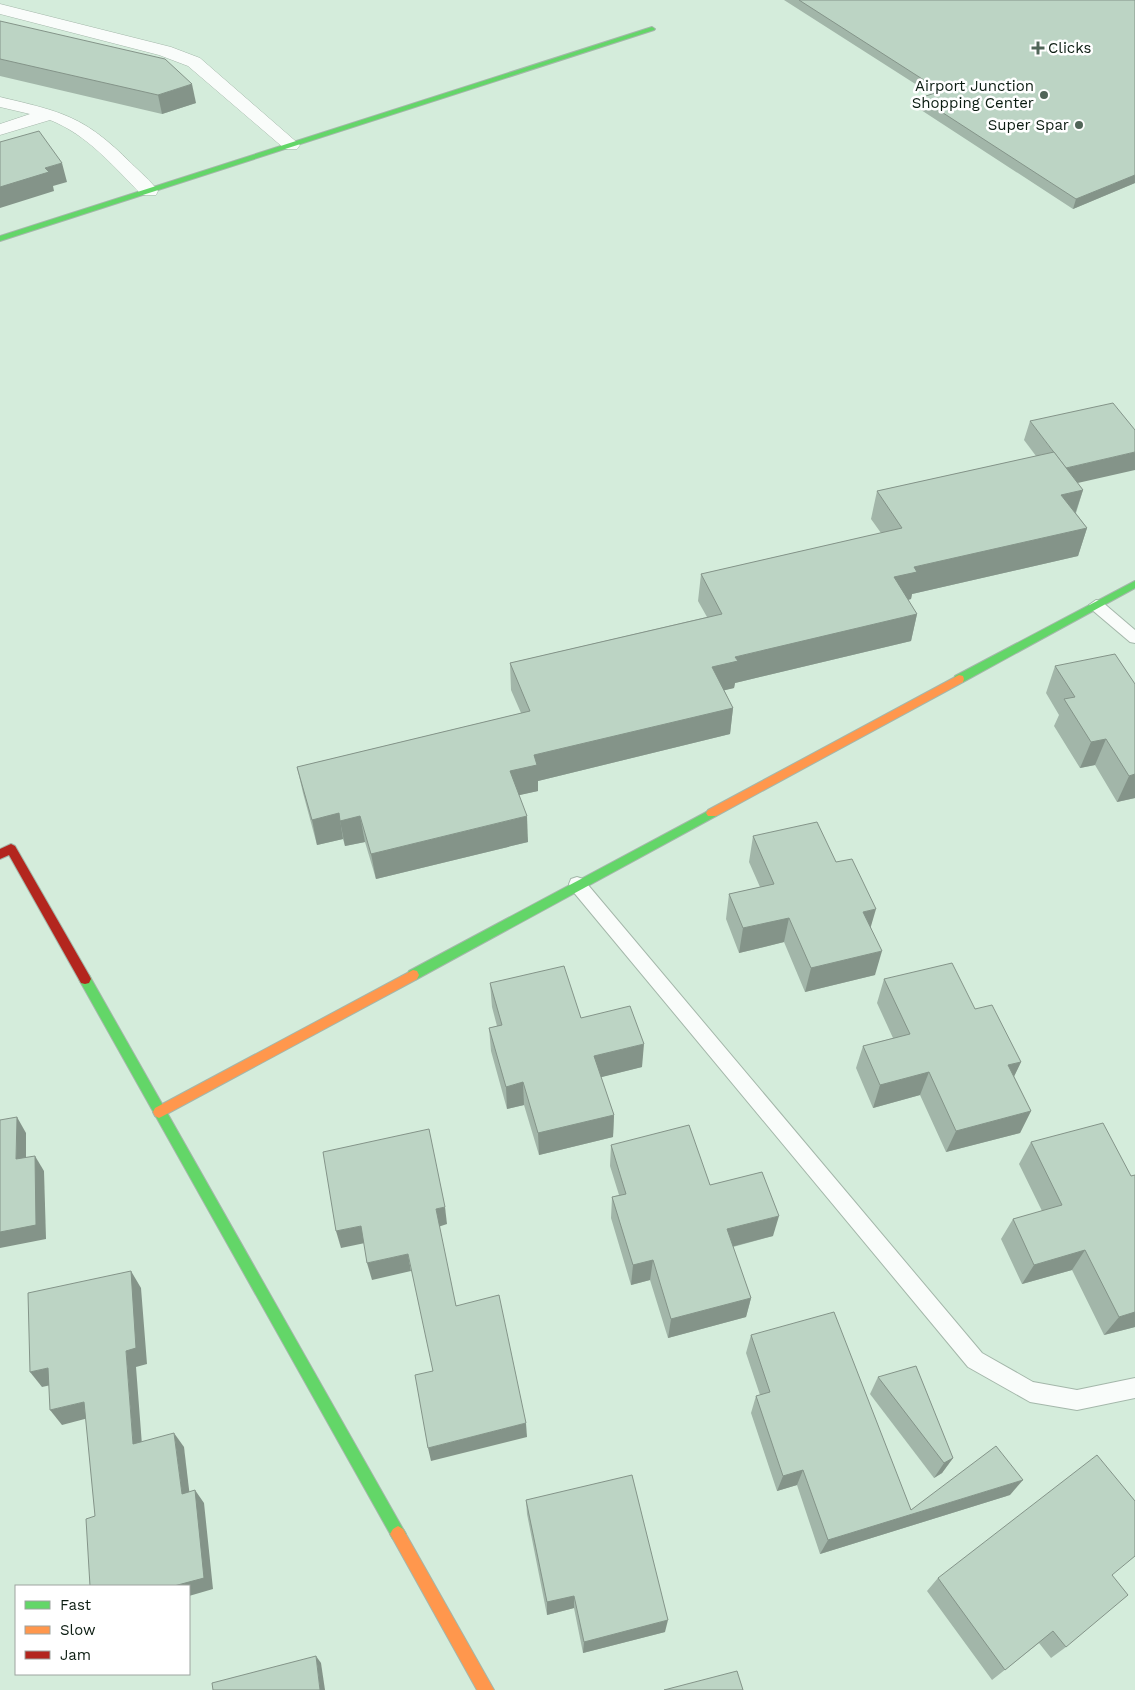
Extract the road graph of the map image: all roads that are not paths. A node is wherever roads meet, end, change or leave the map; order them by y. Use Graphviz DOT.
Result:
graph roads {
  1 [pos="0,9"];
  2 [pos="652,29"];
  3 [pos="0,102"];
  4 [pos="49,114"];
  5 [pos="0,130"];
  6 [pos="291,145"];
  7 [pos="149,191"];
  8 [pos="0,239"];
  9 [pos="1135,584"];
  10 [pos="1096,605"];
  11 [pos="1135,638"];
  12 [pos="0,854"];
  13 [pos="577,884"];
  14 [pos="158,1112"];
  15 [pos="1135,1388"];
  16 [pos="486,1690"];
  1 -- 6 [label="street"];
  2 -- 6 [label="street"];
  3 -- 4 [label="street"];
  4 -- 5 [label="street"];
  4 -- 7 [label="street"];
  6 -- 7 [label="street"];
  7 -- 8 [label="street"];
  9 -- 10 [label="street"];
  10 -- 11 [label="lane"];
  10 -- 13 [label="street"];
  12 -- 14 [label="street"];
  13 -- 14 [label="street"];
  13 -- 15 [label="lane"];
  14 -- 16 [label="street"];
}
